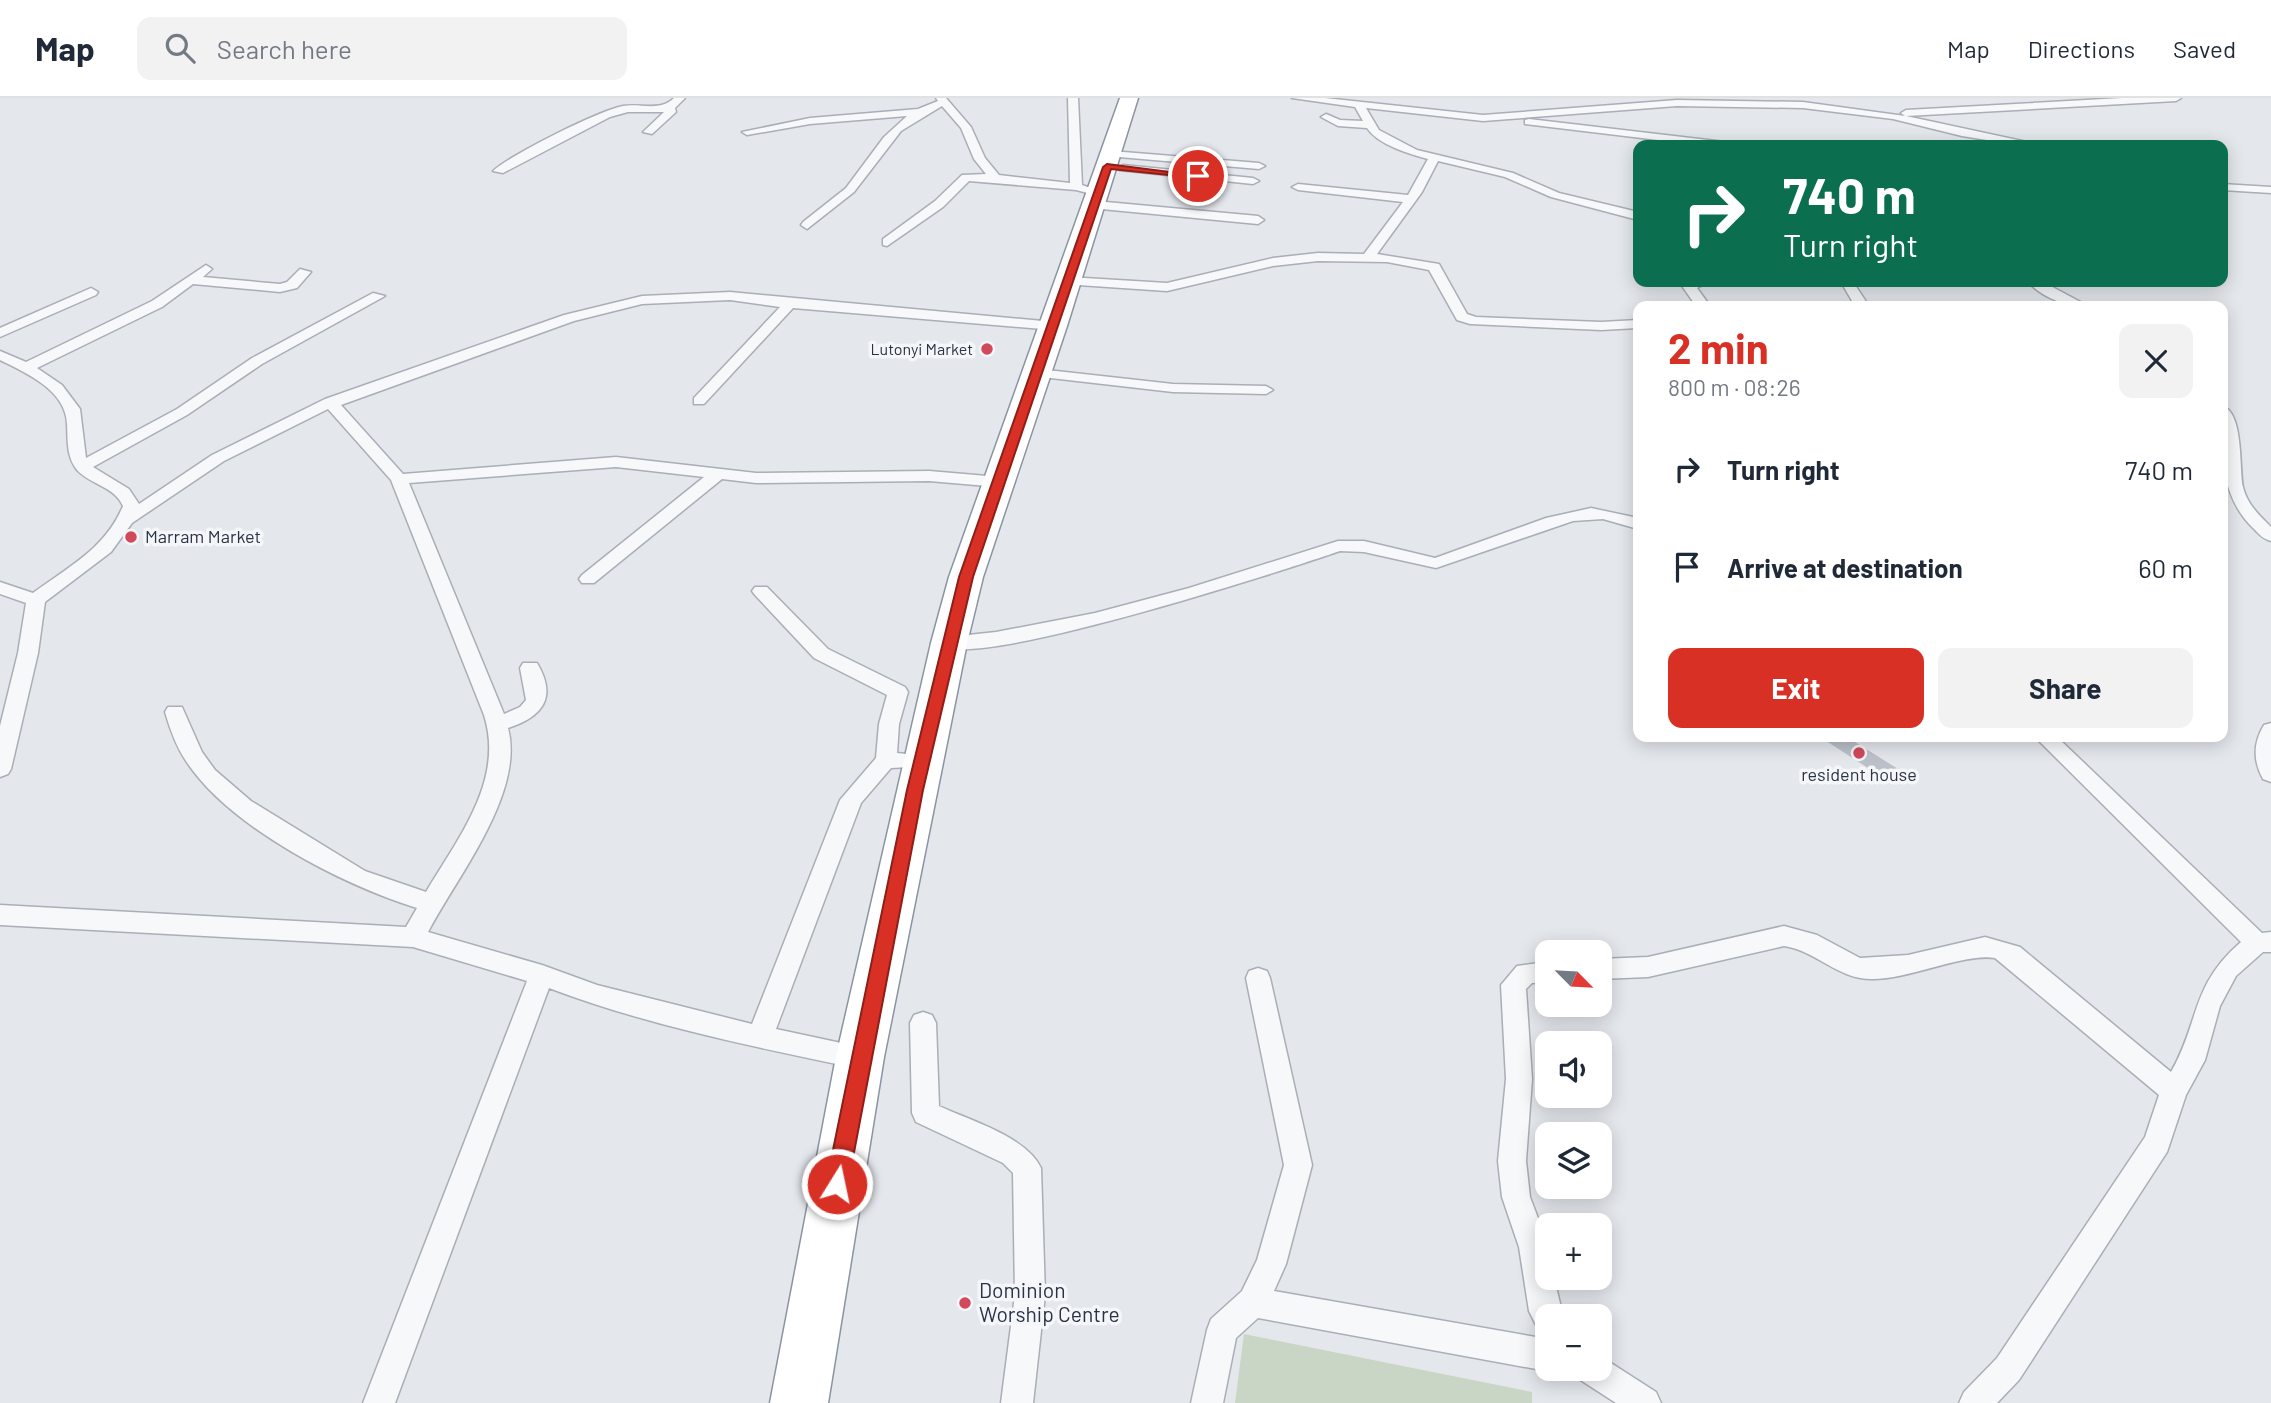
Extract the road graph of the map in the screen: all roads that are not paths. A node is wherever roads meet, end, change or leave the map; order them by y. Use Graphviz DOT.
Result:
graph roads {
  1 [pos="680,98"];
  2 [pos="1073,98"];
  3 [pos="1129,98"];
  4 [pos="1297,98"];
  5 [pos="2176,98"];
  6 [pos="942,100"];
  7 [pos="1713,100"];
  8 [pos="2083,100"];
  9 [pos="1359,106"];
  10 [pos="670,108"];
  11 [pos="916,112"];
  12 [pos="1880,114"];
  13 [pos="1326,117"];
  14 [pos="1499,117"];
  15 [pos="1370,125"];
  16 [pos="648,132"];
  17 [pos="747,132"];
  18 [pos="1685,140"];
  19 [pos="2004,140"];
  20 [pos="1434,159"];
  21 [pos="1259,166"];
  22 [pos="499,171"];
  23 [pos="995,178"];
  24 [pos="1098,181"];
  25 [pos="1253,181"];
  26 [pos="1298,187"];
  27 [pos="2228,187"];
  28 [pos="2271,190"];
  29 [pos="1411,199"];
  30 [pos="1633,215"];
  31 [pos="1258,220"];
  32 [pos="807,225"];
  33 [pos="887,243"];
  34 [pos="1368,257"];
  35 [pos="206,268"];
  36 [pos="305,272"];
  37 [pos="189,280"];
  38 [pos="1068,281"];
  39 [pos="2041,287"];
  40 [pos="91,292"];
  41 [pos="378,296"];
  42 [pos="2070,301"];
  43 [pos="790,304"];
  44 [pos="1633,324"];
  45 [pos="1054,326"];
  46 [pos="0,333"];
  47 [pos="0,355"];
  48 [pos="26,368"];
  49 [pos="1038,373"];
  50 [pos="1266,390"];
  51 [pos="699,401"];
  52 [pos="330,402"];
  53 [pos="2228,421"];
  54 [pos="83,466"];
  55 [pos="717,475"];
  56 [pos="400,479"];
  57 [pos="999,482"];
  58 [pos="128,519"];
  59 [pos="1633,522"];
  60 [pos="2271,536"];
  61 [pos="588,579"];
  62 [pos="0,588"];
  63 [pos="761,591"];
  64 [pos="36,600"];
  65 [pos="949,643"];
  66 [pos="530,668"];
  67 [pos="176,712"];
  68 [pos="497,724"];
  69 [pos="2271,730"];
  70 [pos="2050,742"];
  71 [pos="904,761"];
  72 [pos="0,769"];
  73 [pos="2271,774"];
  74 [pos="430,902"];
  75 [pos="0,915"];
  76 [pos="413,937"];
  77 [pos="2264,943"];
  78 [pos="1612,968"];
  79 [pos="1535,973"];
  80 [pos="542,975"];
  81 [pos="1258,978"];
  82 [pos="923,1023"];
  83 [pos="760,1037"];
  84 [pos="860,1057"];
  85 [pos="2174,1091"];
  86 [pos="1253,1302"];
  87 [pos="1543,1304"];
  88 [pos="1535,1354"];
  89 [pos="1610,1381"];
  90 [pos="379,1403"];
  91 [pos="799,1403"];
  92 [pos="1017,1403"];
  93 [pos="1207,1403"];
  94 [pos="1645,1403"];
  95 [pos="1975,1403"];
  1 -- 10 [label="street"];
  2 -- 24 [label="street"];
  3 -- 24 [label="highway"];
  4 -- 9 [label="street"];
  5 -- 8 [label="street"];
  6 -- 11 [label="street"];
  6 -- 23 [label="street"];
  7 -- 12 [label="street"];
  7 -- 14 [label="street"];
  8 -- 12 [label="street"];
  9 -- 14 [label="street"];
  9 -- 15 [label="street"];
  10 -- 16 [label="street"];
  10 -- 22 [label="street"];
  11 -- 17 [label="street"];
  11 -- 32 [label="street"];
  12 -- 19 [label="street"];
  13 -- 15 [label="street"];
  14 -- 18 [label="street"];
  15 -- 20 [label="street"];
  20 -- 29 [label="street"];
  20 -- 30 [label="street"];
  21 -- 24 [label="street"];
  23 -- 24 [label="street"];
  23 -- 33 [label="street"];
  24 -- 25 [label="street"];
  24 -- 31 [label="street"];
  24 -- 38 [label="highway"];
  26 -- 29 [label="street"];
  27 -- 28 [label="street"];
  29 -- 34 [label="street"];
  34 -- 38 [label="street"];
  34 -- 44 [label="street"];
  35 -- 37 [label="street"];
  36 -- 37 [label="street"];
  37 -- 48 [label="street"];
  38 -- 45 [label="highway"];
  39 -- 42 [label="street"];
  40 -- 46 [label="street"];
  41 -- 54 [label="street"];
  43 -- 45 [label="street"];
  43 -- 51 [label="street"];
  43 -- 52 [label="street"];
  45 -- 49 [label="highway"];
  47 -- 48 [label="street"];
  48 -- 54 [label="street"];
  49 -- 50 [label="street"];
  49 -- 57 [label="highway"];
  52 -- 56 [label="street"];
  52 -- 58 [label="street"];
  53 -- 60 [label="street"];
  54 -- 58 [label="street"];
  55 -- 56 [label="street"];
  55 -- 57 [label="street"];
  55 -- 61 [label="street"];
  56 -- 68 [label="street"];
  57 -- 65 [label="highway"];
  58 -- 64 [label="street"];
  59 -- 65 [label="street"];
  62 -- 64 [label="street"];
  63 -- 71 [label="street"];
  64 -- 72 [label="street"];
  65 -- 71 [label="highway"];
  66 -- 68 [label="street"];
  67 -- 74 [label="street"];
  68 -- 74 [label="street"];
  69 -- 73 [label="street"];
  70 -- 77 [label="street"];
  71 -- 83 [label="street"];
  71 -- 84 [label="highway"];
  74 -- 76 [label="street"];
  75 -- 76 [label="street"];
  76 -- 80 [label="street"];
  77 -- 85 [label="street"];
  78 -- 85 [label="street"];
  79 -- 87 [label="street"];
  80 -- 83 [label="street"];
  80 -- 90 [label="street"];
  81 -- 86 [label="street"];
  82 -- 92 [label="street"];
  83 -- 84 [label="street"];
  84 -- 91 [label="highway"];
  85 -- 95 [label="street"];
  86 -- 88 [label="street"];
  86 -- 93 [label="street"];
  89 -- 94 [label="street"];
}
